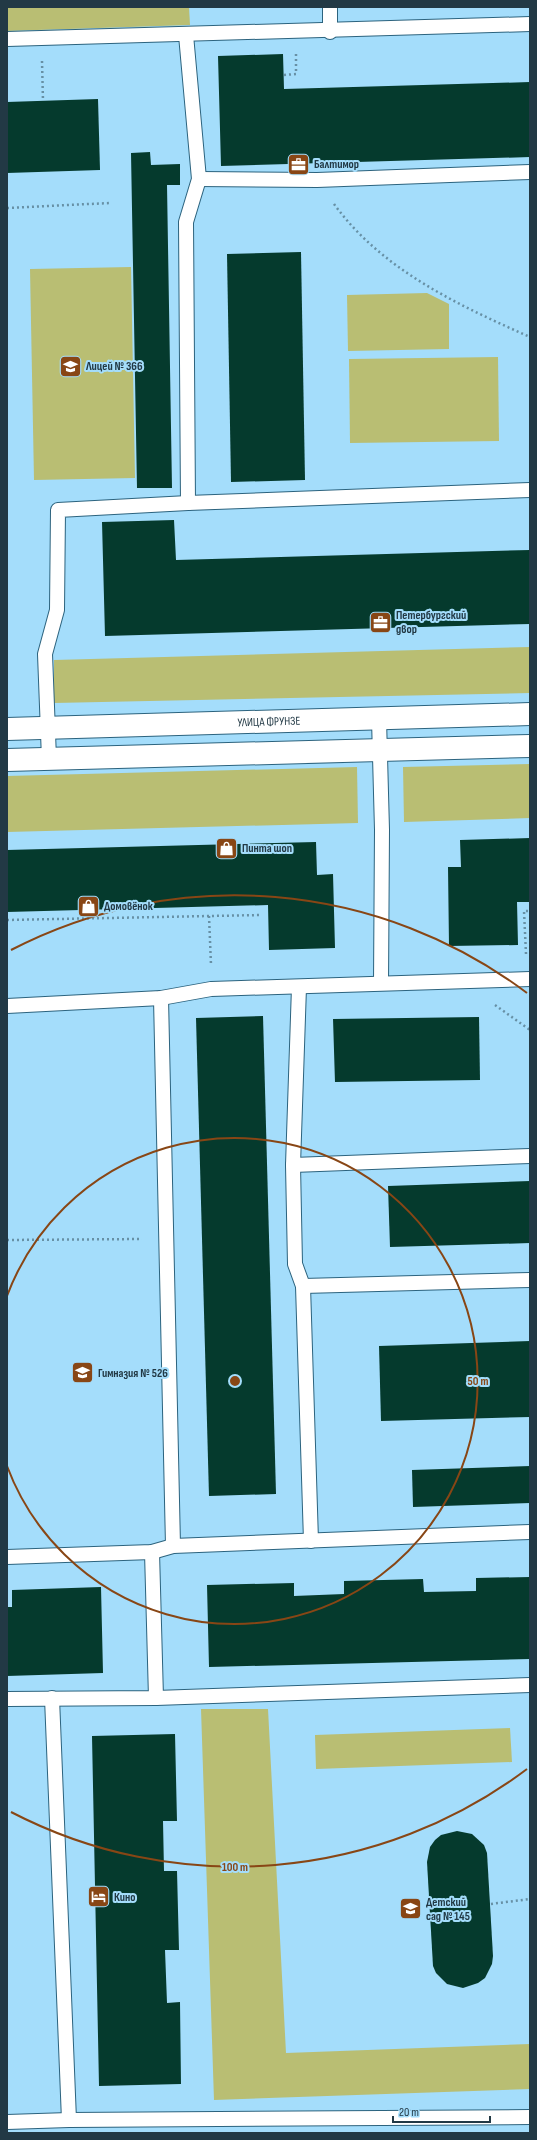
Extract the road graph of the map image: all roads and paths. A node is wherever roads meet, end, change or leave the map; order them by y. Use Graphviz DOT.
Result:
graph roads {
  1 [pos="330,7"];
  2 [pos="530,24"];
  3 [pos="330,32"];
  4 [pos="295,33"];
  5 [pos="186,35"];
  6 [pos="42,38"];
  7 [pos="7,40"];
  8 [pos="284,75"];
  9 [pos="43,101"];
  10 [pos="530,172"];
  11 [pos="199,179"];
  12 [pos="317,180"];
  13 [pos="110,203"];
  14 [pos="7,208"];
  15 [pos="530,337"];
  16 [pos="530,490"];
  17 [pos="188,502"];
  18 [pos="530,714"];
  19 [pos="379,718"];
  20 [pos="48,727"];
  21 [pos="7,729"];
  22 [pos="530,746"];
  23 [pos="380,750"];
  24 [pos="49,759"];
  25 [pos="7,760"];
  26 [pos="530,911"];
  27 [pos="261,914"];
  28 [pos="209,916"];
  29 [pos="7,920"];
  30 [pos="528,979"];
  31 [pos="474,981"];
  32 [pos="381,983"];
  33 [pos="299,987"];
  34 [pos="212,989"];
  35 [pos="160,998"];
  36 [pos="7,1006"];
  37 [pos="530,1030"];
  38 [pos="530,1156"];
  39 [pos="293,1165"];
  40 [pos="165,1239"];
  41 [pos="7,1240"];
  42 [pos="530,1280"];
  43 [pos="303,1286"];
  44 [pos="530,1532"];
  45 [pos="311,1541"];
  46 [pos="173,1546"];
  47 [pos="152,1552"];
  48 [pos="7,1557"];
  49 [pos="530,1685"];
  50 [pos="52,1698"];
  51 [pos="156,1698"];
  52 [pos="7,1699"];
  53 [pos="530,1899"];
  54 [pos="491,1904"];
  55 [pos="530,2117"];
  56 [pos="69,2120"];
  57 [pos="7,2122"];
  58 [pos="153,2127"];
  1 -- 3 [label="lane"];
  2 -- 3 [label="lane"];
  3 -- 4 [label="lane"];
  4 -- 5 [label="lane"];
  4 -- 8 [label="path"];
  5 -- 6 [label="lane"];
  5 -- 11 [label="lane"];
  6 -- 7 [label="lane"];
  6 -- 9 [label="path"];
  10 -- 12 [label="lane"];
  11 -- 12 [label="lane"];
  11 -- 17 [label="lane"];
  12 -- 15 [label="path"];
  13 -- 14 [label="path"];
  16 -- 17 [label="lane"];
  17 -- 20 [label="lane"];
  18 -- 19 [label="street, УЛИЦА ФРУНЗЕ"];
  19 -- 20 [label="street, УЛИЦА ФРУНЗЕ"];
  19 -- 23 [label="lane"];
  20 -- 21 [label="street, УЛИЦА ФРУНЗЕ"];
  20 -- 24 [label="lane"];
  22 -- 23 [label="street"];
  23 -- 24 [label="street"];
  23 -- 32 [label="lane"];
  24 -- 25 [label="street"];
  26 -- 30 [label="path"];
  27 -- 28 [label="path"];
  28 -- 29 [label="path"];
  28 -- 34 [label="path"];
  30 -- 31 [label="lane"];
  31 -- 32 [label="lane"];
  31 -- 37 [label="path"];
  32 -- 33 [label="lane"];
  33 -- 34 [label="lane"];
  33 -- 39 [label="lane"];
  34 -- 35 [label="lane"];
  35 -- 36 [label="lane"];
  35 -- 40 [label="lane"];
  38 -- 39 [label="lane"];
  39 -- 43 [label="lane"];
  40 -- 41 [label="path"];
  40 -- 46 [label="lane"];
  42 -- 43 [label="lane"];
  43 -- 45 [label="lane"];
  44 -- 45 [label="lane"];
  45 -- 46 [label="lane"];
  46 -- 47 [label="lane"];
  47 -- 48 [label="lane"];
  47 -- 51 [label="lane"];
  49 -- 51 [label="lane"];
  50 -- 51 [label="lane"];
  50 -- 52 [label="lane"];
  50 -- 56 [label="lane"];
  53 -- 54 [label="path"];
  55 -- 58 [label="lane"];
  56 -- 57 [label="lane"];
  56 -- 58 [label="lane"];
}
